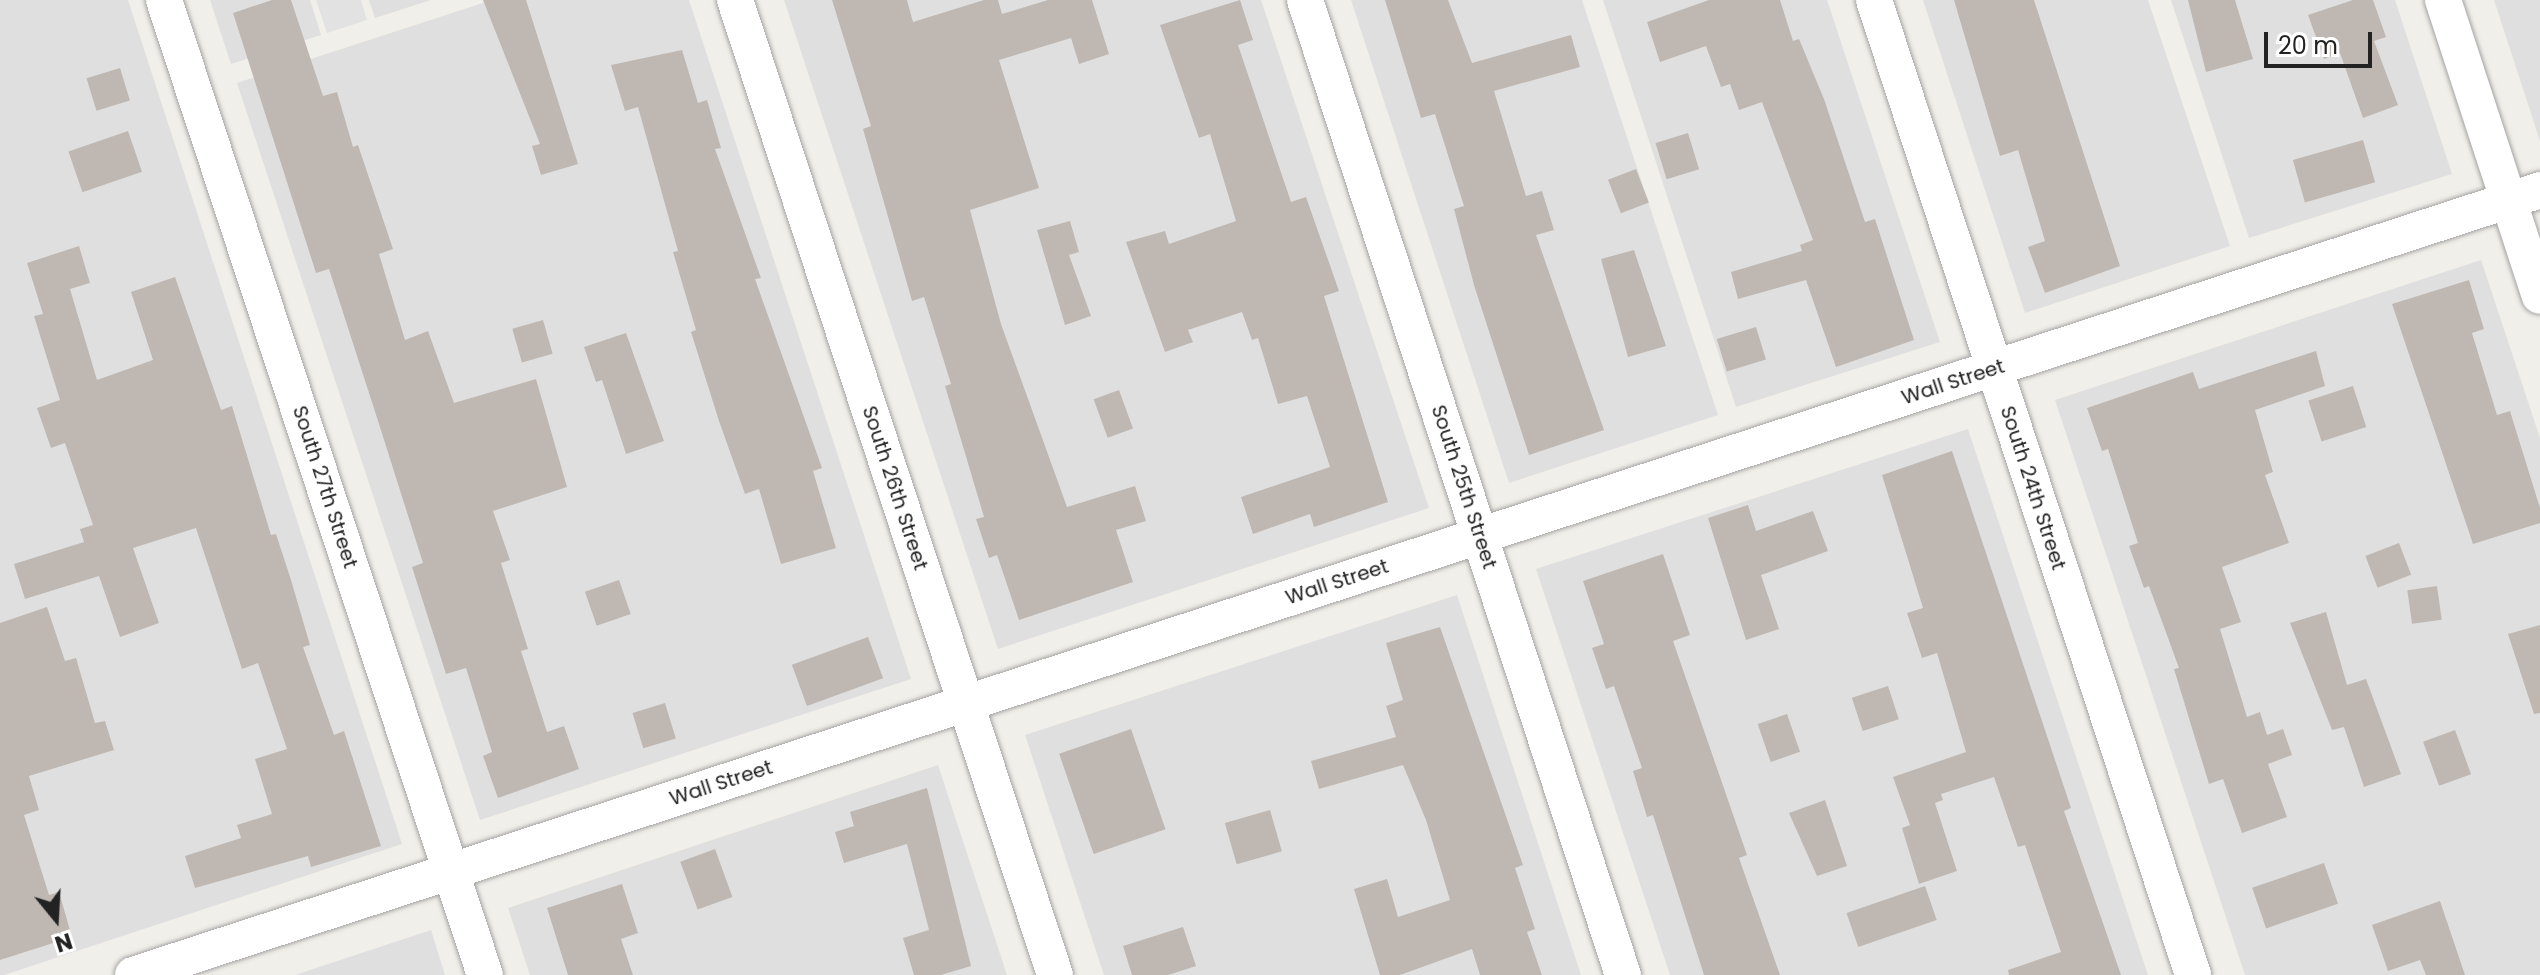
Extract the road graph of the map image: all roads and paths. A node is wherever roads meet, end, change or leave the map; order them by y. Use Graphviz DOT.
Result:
graph roads {
  1 [pos="164,0"];
  2 [pos="735,0"];
  3 [pos="1305,0"];
  4 [pos="1874,0"];
  5 [pos="2443,0"];
  6 [pos="2524,195"];
  7 [pos="2540,296"];
  8 [pos="1995,369"];
  9 [pos="1480,536"];
  10 [pos="965,702"];
  11 [pos="451,872"];
  12 [pos="133,975"];
  13 [pos="485,975"];
  14 [pos="1055,975"];
  15 [pos="1623,975"];
  16 [pos="2193,975"];
  1 -- 11 [label="street, South 27th Street"];
  2 -- 10 [label="street, South 26th Street"];
  3 -- 9 [label="street, South 25th Street"];
  4 -- 8 [label="street, South 24th Street"];
  5 -- 6 [label="street"];
  6 -- 7 [label="street"];
  6 -- 8 [label="street, Wall Street"];
  8 -- 9 [label="street, Wall Street"];
  8 -- 16 [label="street, South 24th Street"];
  9 -- 10 [label="street, Wall Street"];
  9 -- 15 [label="street, South 25th Street"];
  10 -- 11 [label="street, Wall Street"];
  10 -- 14 [label="street, South 26th Street"];
  11 -- 12 [label="street, Wall Street"];
  11 -- 13 [label="street, South 27th Street"];
}
